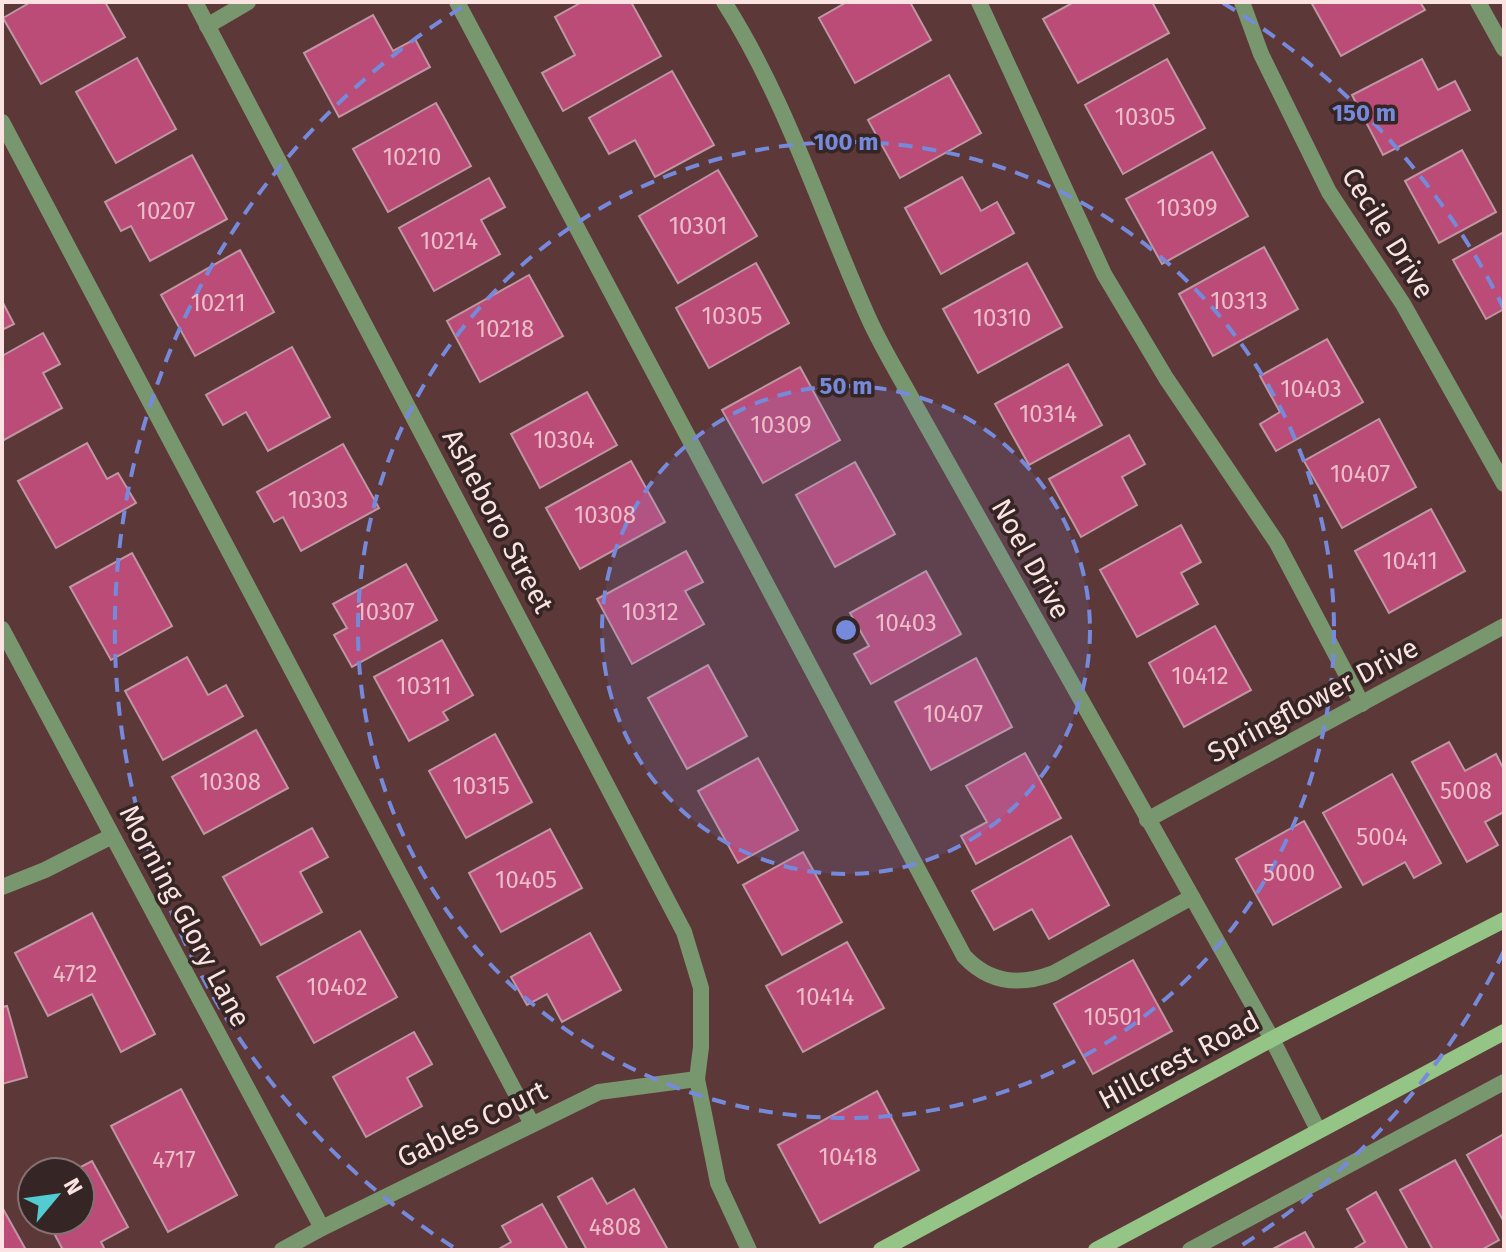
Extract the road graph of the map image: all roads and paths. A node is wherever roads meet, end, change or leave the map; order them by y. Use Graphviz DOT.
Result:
graph roads {
  1 [pos="195,2"];
  2 [pos="248,2"];
  3 [pos="457,2"];
  4 [pos="724,2"];
  5 [pos="979,2"];
  6 [pos="1242,2"];
  7 [pos="1478,2"];
  8 [pos="207,26"];
  9 [pos="1504,49"];
  10 [pos="2,122"];
  11 [pos="1504,484"];
  12 [pos="1504,626"];
  13 [pos="2,629"];
  14 [pos="1362,704"];
  15 [pos="1147,820"];
  16 [pos="112,836"];
  17 [pos="2,887"];
  18 [pos="1192,897"];
  19 [pos="1504,920"];
  20 [pos="1504,1032"];
  21 [pos="1272,1039"];
  22 [pos="697,1079"];
  23 [pos="1504,1082"];
  24 [pos="532,1124"];
  25 [pos="1318,1130"];
  26 [pos="322,1228"];
  27 [pos="282,1250"];
  28 [pos="749,1250"];
  29 [pos="881,1250"];
  30 [pos="1096,1250"];
  31 [pos="1190,1250"];
  1 -- 8 [label="street, Asheboro Street"];
  2 -- 8 [label="street"];
  3 -- 18 [label="street"];
  4 -- 15 [label="street, Noel Drive"];
  5 -- 14 [label="street"];
  6 -- 11 [label="street, Cecile Drive"];
  7 -- 9 [label="street"];
  8 -- 22 [label="street, Asheboro Street"];
  10 -- 24 [label="street"];
  12 -- 14 [label="street, Springflower Drive"];
  13 -- 16 [label="street, Morning Glory Lane"];
  14 -- 15 [label="street, Springflower Drive"];
  15 -- 18 [label="street, Noel Drive"];
  16 -- 17 [label="street"];
  16 -- 26 [label="street, Morning Glory Lane"];
  18 -- 21 [label="street, Noel Drive"];
  19 -- 21 [label="main road, Hillcrest Road"];
  20 -- 25 [label="main road"];
  21 -- 25 [label="street, Noel Drive"];
  21 -- 29 [label="main road, Hillcrest Road"];
  22 -- 24 [label="street, Gables Court"];
  22 -- 28 [label="street, Asheboro Street"];
  23 -- 31 [label="street"];
  24 -- 26 [label="street, Gables Court"];
  25 -- 30 [label="main road"];
  26 -- 27 [label="street, Gables Court"];
}
